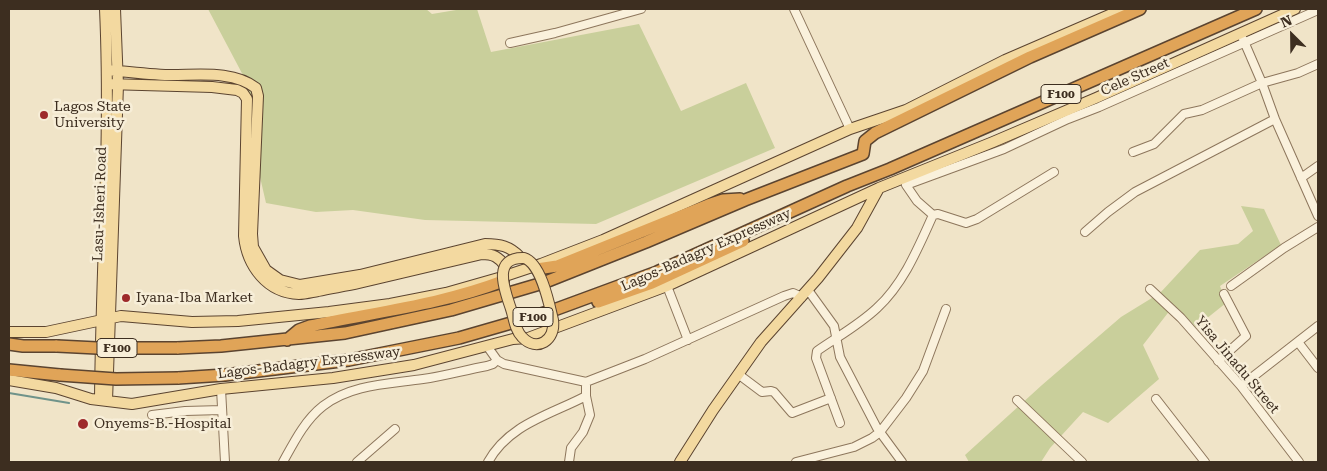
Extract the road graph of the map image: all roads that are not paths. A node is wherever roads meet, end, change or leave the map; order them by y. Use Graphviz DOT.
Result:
graph roads {
  1 [pos="105,9"];
  2 [pos="115,9"];
  3 [pos="641,9"];
  4 [pos="794,9"];
  5 [pos="1123,9"];
  6 [pos="1140,9"];
  7 [pos="1256,9"];
  8 [pos="1295,9"];
  9 [pos="1318,10"];
  10 [pos="1243,37"];
  11 [pos="510,43"];
  12 [pos="1318,64"];
  13 [pos="113,71"];
  14 [pos="1262,83"];
  15 [pos="107,84"];
  16 [pos="118,85"];
  17 [pos="1275,119"];
  18 [pos="850,129"];
  19 [pos="1020,131"];
  20 [pos="1023,141"];
  21 [pos="1002,144"];
  22 [pos="1133,152"];
  23 [pos="1318,166"];
  24 [pos="1054,172"];
  25 [pos="1301,178"];
  26 [pos="879,188"];
  27 [pos="861,196"];
  28 [pos="745,200"];
  29 [pos="933,215"];
  30 [pos="1318,216"];
  31 [pos="862,221"];
  32 [pos="1318,227"];
  33 [pos="754,229"];
  34 [pos="1086,232"];
  35 [pos="520,258"];
  36 [pos="506,266"];
  37 [pos="537,269"];
  38 [pos="394,271"];
  39 [pos="503,280"];
  40 [pos="667,286"];
  41 [pos="1231,286"];
  42 [pos="1150,289"];
  43 [pos="805,293"];
  44 [pos="1224,294"];
  45 [pos="946,309"];
  46 [pos="105,320"];
  47 [pos="553,320"];
  48 [pos="1318,326"];
  49 [pos="518,330"];
  50 [pos="9,332"];
  51 [pos="835,338"];
  52 [pos="286,340"];
  53 [pos="688,340"];
  54 [pos="1298,342"];
  55 [pos="9,344"];
  56 [pos="487,346"];
  57 [pos="497,360"];
  58 [pos="1218,361"];
  59 [pos="293,367"];
  60 [pos="1318,368"];
  61 [pos="9,370"];
  62 [pos="738,374"];
  63 [pos="9,380"];
  64 [pos="586,382"];
  65 [pos="1241,386"];
  66 [pos="221,389"];
  67 [pos="586,396"];
  68 [pos="831,398"];
  69 [pos="1017,400"];
  70 [pos="1156,400"];
  71 [pos="103,401"];
  72 [pos="222,410"];
  73 [pos="152,415"];
  74 [pos="840,423"];
  75 [pos="394,429"];
  76 [pos="880,432"];
  77 [pos="225,462"];
  78 [pos="283,462"];
  79 [pos="357,462"];
  80 [pos="488,462"];
  81 [pos="569,462"];
  82 [pos="680,462"];
  83 [pos="796,462"];
  84 [pos="902,462"];
  85 [pos="1082,462"];
  86 [pos="1205,462"];
  87 [pos="1299,462"];
  1 -- 13 [label="main road, Lasu-Isheri Road"];
  2 -- 13 [label="main road, Lasu-Isheri Road"];
  3 -- 11 [label="street"];
  4 -- 18 [label="street"];
  5 -- 18 [label="main road"];
  6 -- 28 [label="highway, Lagos-Badagry Expressway / F100"];
  7 -- 33 [label="highway, Lagos-Badagry Expressway / F100"];
  8 -- 10 [label="main road, Lagos-Badagry Expressway"];
  9 -- 10 [label="street, Cele Street"];
  10 -- 14 [label="street"];
  10 -- 19 [label="main road, Lagos-Badagry Expressway"];
  10 -- 20 [label="street, Cele Street"];
  12 -- 14 [label="street"];
  13 -- 15 [label="main road, Lasu-Isheri Road"];
  13 -- 16 [label="main road, Lasu-Isheri Road"];
  13 -- 38 [label="main road"];
  14 -- 17 [label="street"];
  14 -- 22 [label="street"];
  15 -- 16 [label="main road"];
  15 -- 46 [label="main road, Lasu-Isheri Road"];
  16 -- 38 [label="main road"];
  16 -- 46 [label="main road, Lasu-Isheri Road"];
  17 -- 25 [label="street"];
  17 -- 34 [label="street"];
  18 -- 46 [label="main road"];
  19 -- 20 [label="street"];
  19 -- 21 [label="main road, Lagos-Badagry Expressway"];
  20 -- 21 [label="street, Cele Street"];
  21 -- 26 [label="main road, Lagos-Badagry Expressway"];
  21 -- 29 [label="street, Cele Street"];
  23 -- 25 [label="street"];
  24 -- 29 [label="street"];
  25 -- 30 [label="street"];
  26 -- 27 [label="main road, Lagos-Badagry Expressway"];
  26 -- 31 [label="main road"];
  27 -- 31 [label="main road"];
  27 -- 40 [label="main road, Lagos-Badagry Expressway"];
  28 -- 37 [label="highway"];
  28 -- 52 [label="highway, Lagos-Badagry Expressway / F100"];
  29 -- 51 [label="street"];
  31 -- 43 [label="main road"];
  32 -- 41 [label="street"];
  33 -- 47 [label="highway"];
  33 -- 59 [label="highway, Lagos-Badagry Expressway / F100"];
  35 -- 36 [label="main road, bridge"];
  35 -- 37 [label="main road, bridge"];
  35 -- 38 [label="main road"];
  36 -- 38 [label="main road"];
  36 -- 39 [label="main road, bridge"];
  37 -- 47 [label="main road, bridge"];
  39 -- 49 [label="main road, bridge"];
  39 -- 52 [label="highway"];
  40 -- 53 [label="street"];
  40 -- 56 [label="main road, Lagos-Badagry Expressway"];
  42 -- 58 [label="street, Yisa Jinadu Street"];
  43 -- 51 [label="street"];
  43 -- 53 [label="street"];
  43 -- 62 [label="main road"];
  44 -- 58 [label="street"];
  45 -- 76 [label="street"];
  46 -- 50 [label="main road"];
  46 -- 71 [label="main road, Lasu-Isheri Road"];
  47 -- 49 [label="main road, bridge"];
  48 -- 54 [label="street"];
  49 -- 59 [label="highway"];
  51 -- 68 [label="street"];
  51 -- 76 [label="street"];
  52 -- 55 [label="highway, Lagos-Badagry Expressway / F100, bridge"];
  53 -- 64 [label="street"];
  54 -- 60 [label="street"];
  54 -- 65 [label="street"];
  56 -- 57 [label="street"];
  56 -- 66 [label="main road, Lagos-Badagry Expressway"];
  57 -- 64 [label="street"];
  57 -- 78 [label="street"];
  58 -- 65 [label="street, Yisa Jinadu Street"];
  59 -- 61 [label="highway, Lagos-Badagry Expressway / F100, bridge"];
  62 -- 68 [label="street"];
  62 -- 82 [label="main road"];
  63 -- 71 [label="main road, Lagos-Badagry Expressway"];
  64 -- 67 [label="street"];
  65 -- 87 [label="street, Yisa Jinadu Street"];
  66 -- 71 [label="main road, Lagos-Badagry Expressway"];
  66 -- 72 [label="street"];
  67 -- 80 [label="street"];
  67 -- 81 [label="street"];
  68 -- 74 [label="street"];
  69 -- 85 [label="street"];
  70 -- 86 [label="street"];
  72 -- 73 [label="street"];
  72 -- 77 [label="street"];
  75 -- 79 [label="street"];
  76 -- 83 [label="street"];
  76 -- 84 [label="street"];
}
